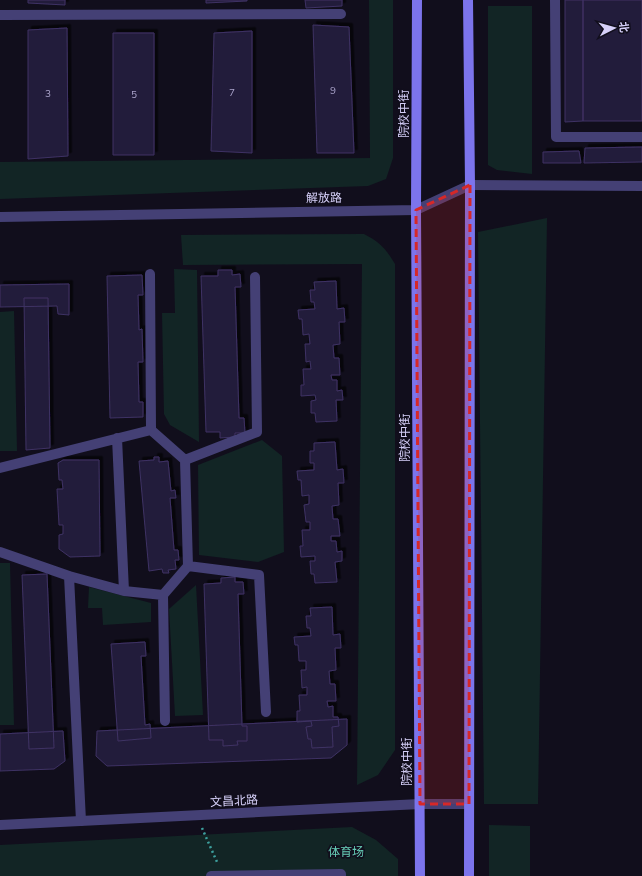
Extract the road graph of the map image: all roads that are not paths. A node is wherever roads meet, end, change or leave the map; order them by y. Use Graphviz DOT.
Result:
graph roads {
  1 [pos="418,0"];
  2 [pos="468,0"];
  3 [pos="555,0"];
  4 [pos="341,14"];
  5 [pos="0,15"];
  6 [pos="642,136"];
  7 [pos="470,185"];
  8 [pos="642,186"];
  9 [pos="416,210"];
  10 [pos="0,217"];
  11 [pos="150,274"];
  12 [pos="255,277"];
  13 [pos="151,430"];
  14 [pos="117,438"];
  15 [pos="185,460"];
  16 [pos="0,468"];
  17 [pos="0,552"];
  18 [pos="188,566"];
  19 [pos="68,576"];
  20 [pos="124,591"];
  21 [pos="163,595"];
  22 [pos="266,712"];
  23 [pos="165,721"];
  24 [pos="420,804"];
  25 [pos="469,804"];
  26 [pos="81,821"];
  27 [pos="0,825"];
  28 [pos="223,875"];
  29 [pos="211,876"];
  30 [pos="341,876"];
  31 [pos="420,876"];
  32 [pos="469,876"];
  1 -- 9 [label="main road, 院校中街"];
  2 -- 7 [label="main road"];
  3 -- 6 [label="street"];
  4 -- 5 [label="street"];
  7 -- 8 [label="street, 解放路"];
  7 -- 9 [label="street, 解放路"];
  7 -- 25 [label="main road"];
  9 -- 10 [label="street, 解放路"];
  9 -- 24 [label="main road, 院校中街"];
  11 -- 13 [label="street"];
  12 -- 15 [label="street"];
  13 -- 14 [label="street"];
  13 -- 15 [label="street"];
  14 -- 16 [label="street"];
  14 -- 20 [label="street"];
  15 -- 18 [label="street"];
  17 -- 19 [label="street"];
  18 -- 21 [label="street"];
  18 -- 22 [label="street"];
  19 -- 20 [label="street"];
  19 -- 26 [label="street"];
  20 -- 21 [label="street"];
  21 -- 23 [label="street"];
  24 -- 25 [label="street, 文昌北路"];
  24 -- 26 [label="street, 文昌北路"];
  24 -- 31 [label="main road, 院校中街"];
  25 -- 32 [label="main road"];
  26 -- 27 [label="street, 文昌北路"];
  28 -- 29 [label="street"];
  28 -- 30 [label="street"];
}
